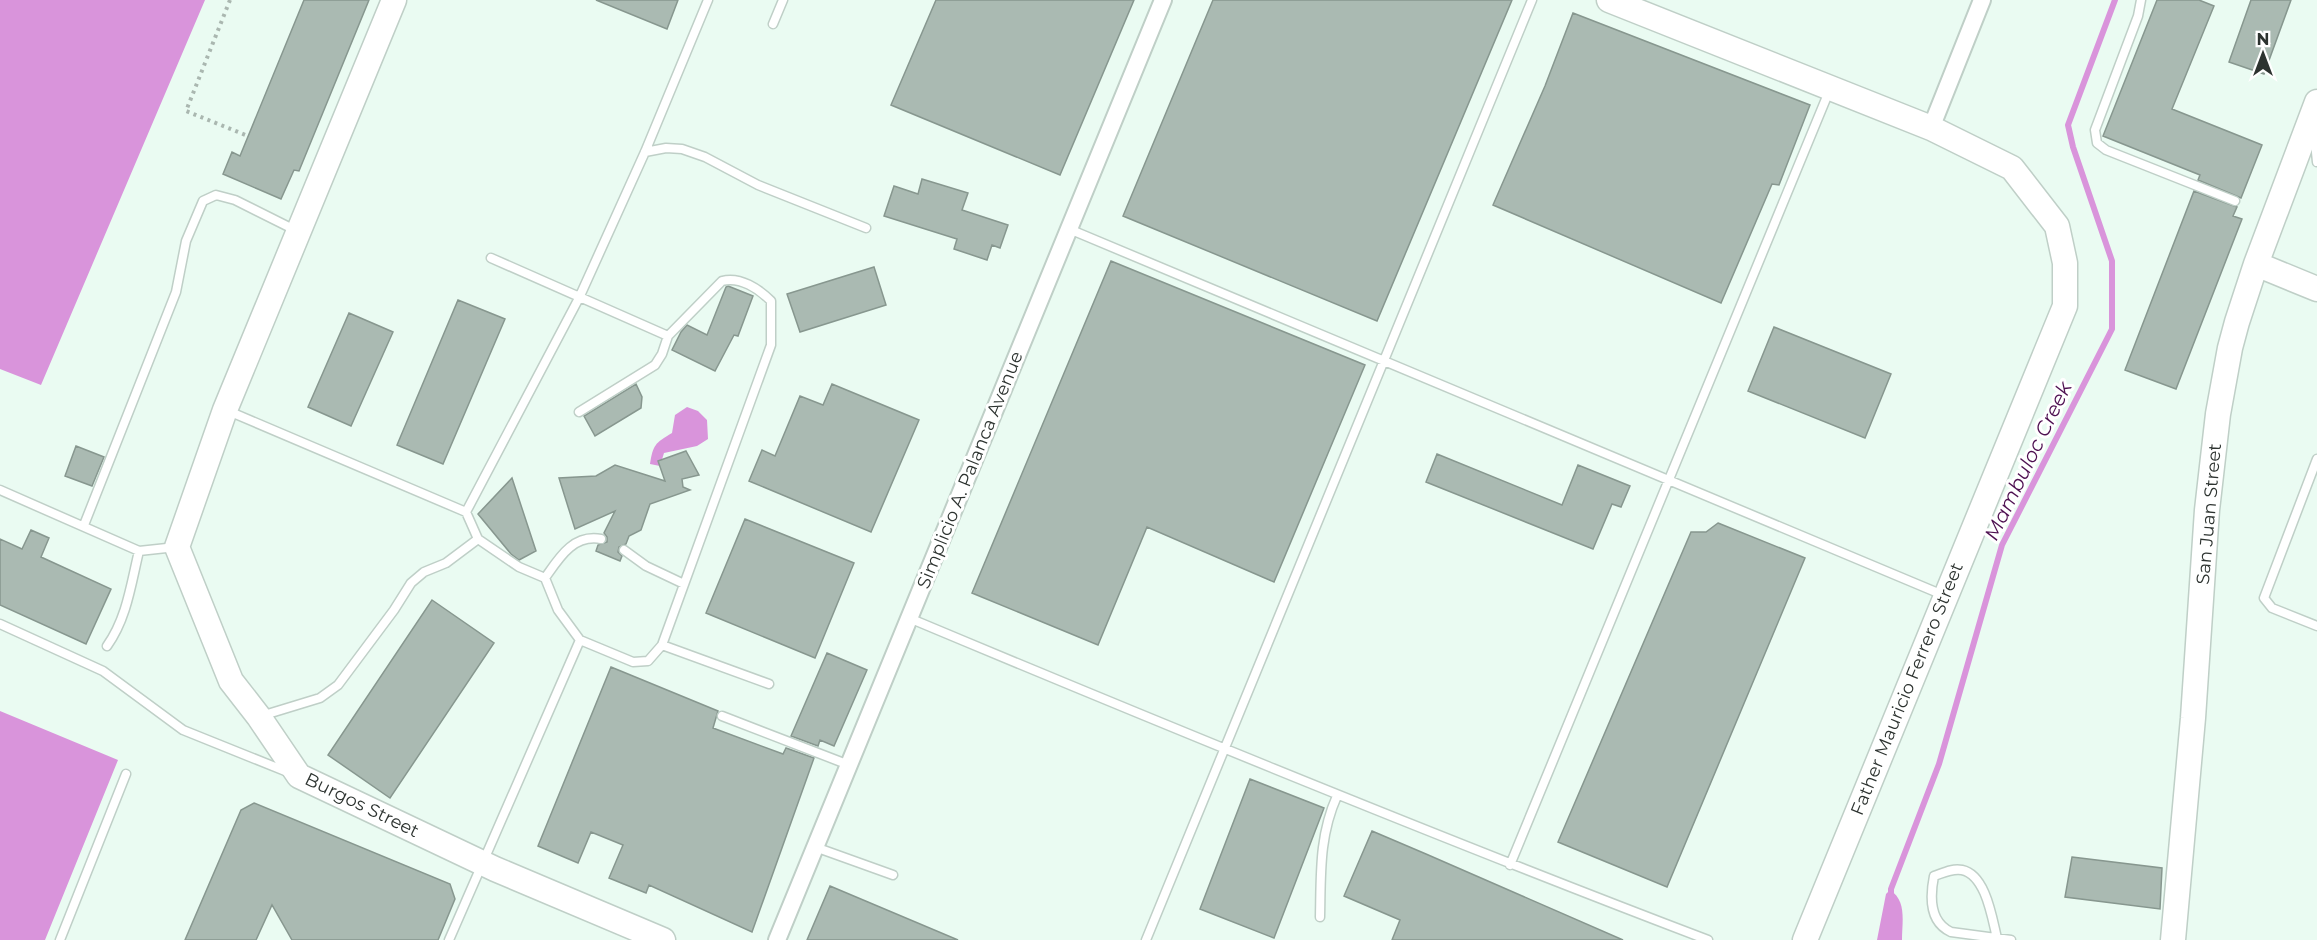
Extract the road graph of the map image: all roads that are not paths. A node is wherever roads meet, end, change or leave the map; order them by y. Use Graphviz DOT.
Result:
graph roads {
  1 [pos="394,0"];
  2 [pos="708,0"];
  3 [pos="783,0"];
  4 [pos="1163,0"];
  5 [pos="1532,0"];
  6 [pos="1609,0"];
  7 [pos="1982,0"];
  8 [pos="2141,0"];
  9 [pos="773,24"];
  10 [pos="1831,87"];
  11 [pos="2315,108"];
  12 [pos="1932,128"];
  13 [pos="645,152"];
  14 [pos="2317,162"];
  15 [pos="2235,201"];
  16 [pos="866,228"];
  17 [pos="1069,229"];
  18 [pos="298,232"];
  19 [pos="491,258"];
  20 [pos="2256,264"];
  21 [pos="2317,289"];
  22 [pos="579,298"];
  23 [pos="668,336"];
  24 [pos="1384,362"];
  25 [pos="225,410"];
  26 [pos="579,412"];
  27 [pos="2316,462"];
  28 [pos="1669,480"];
  29 [pos="0,490"];
  30 [pos="466,512"];
  31 [pos="84,525"];
  32 [pos="478,539"];
  33 [pos="601,539"];
  34 [pos="177,547"];
  35 [pos="624,550"];
  36 [pos="139,551"];
  37 [pos="545,578"];
  38 [pos="684,584"];
  39 [pos="1945,596"];
  40 [pos="909,618"];
  41 [pos="0,624"];
  42 [pos="2317,626"];
  43 [pos="580,639"];
  44 [pos="662,645"];
  45 [pos="107,646"];
  46 [pos="769,684"];
  47 [pos="722,716"];
  48 [pos="259,717"];
  49 [pos="1225,751"];
  50 [pos="849,765"];
  51 [pos="126,774"];
  52 [pos="299,776"];
  53 [pos="1338,796"];
  54 [pos="815,847"];
  55 [pos="482,863"];
  56 [pos="1510,865"];
  57 [pos="893,875"];
  58 [pos="1320,917"];
  59 [pos="1997,938"];
  60 [pos="60,940"];
  61 [pos="449,940"];
  62 [pos="663,940"];
  63 [pos="777,940"];
  64 [pos="1146,940"];
  65 [pos="1708,940"];
  66 [pos="1805,940"];
  67 [pos="2011,940"];
  68 [pos="2173,940"];
  1 -- 18 [label="street"];
  2 -- 13 [label="lane"];
  3 -- 9 [label="lane"];
  4 -- 17 [label="street, Simplicio A. Palanca Avenue"];
  5 -- 24 [label="lane"];
  6 -- 10 [label="street"];
  7 -- 12 [label="street"];
  8 -- 15 [label="lane"];
  10 -- 12 [label="street"];
  10 -- 28 [label="lane"];
  11 -- 14 [label="lane"];
  11 -- 20 [label="street, San Juan Street"];
  12 -- 39 [label="street, Father Mauricio Ferrero Street"];
  13 -- 16 [label="lane"];
  13 -- 22 [label="lane"];
  17 -- 24 [label="lane"];
  17 -- 40 [label="street, Simplicio A. Palanca Avenue"];
  18 -- 25 [label="street"];
  18 -- 31 [label="lane"];
  19 -- 22 [label="lane"];
  20 -- 21 [label="street"];
  20 -- 68 [label="street, San Juan Street"];
  22 -- 23 [label="lane"];
  22 -- 30 [label="lane"];
  23 -- 26 [label="lane"];
  23 -- 38 [label="lane"];
  24 -- 28 [label="lane"];
  24 -- 49 [label="lane"];
  25 -- 30 [label="lane"];
  25 -- 34 [label="street"];
  27 -- 42 [label="lane"];
  28 -- 39 [label="lane"];
  28 -- 56 [label="lane"];
  29 -- 31 [label="lane"];
  30 -- 32 [label="lane"];
  31 -- 36 [label="lane"];
  32 -- 37 [label="lane"];
  32 -- 48 [label="lane"];
  33 -- 37 [label="lane"];
  34 -- 36 [label="lane"];
  34 -- 48 [label="street, Burgos Street"];
  35 -- 38 [label="lane"];
  36 -- 45 [label="lane"];
  37 -- 43 [label="lane"];
  38 -- 44 [label="lane"];
  39 -- 66 [label="street, Father Mauricio Ferrero Street"];
  40 -- 49 [label="lane"];
  40 -- 50 [label="street, Simplicio A. Palanca Avenue"];
  41 -- 52 [label="lane"];
  43 -- 44 [label="lane"];
  43 -- 55 [label="lane"];
  44 -- 46 [label="lane"];
  47 -- 50 [label="lane"];
  48 -- 52 [label="street, Burgos Street"];
  49 -- 53 [label="lane"];
  49 -- 64 [label="lane"];
  50 -- 54 [label="street, Simplicio A. Palanca Avenue"];
  51 -- 60 [label="lane"];
  52 -- 55 [label="street, Burgos Street"];
  53 -- 56 [label="lane"];
  53 -- 58 [label="lane"];
  54 -- 57 [label="lane"];
  54 -- 63 [label="street, Simplicio A. Palanca Avenue"];
  55 -- 61 [label="lane"];
  55 -- 62 [label="street, Burgos Street"];
  56 -- 65 [label="lane"];
  59 -- 59 [label="lane"];
  59 -- 67 [label="lane"];
}
